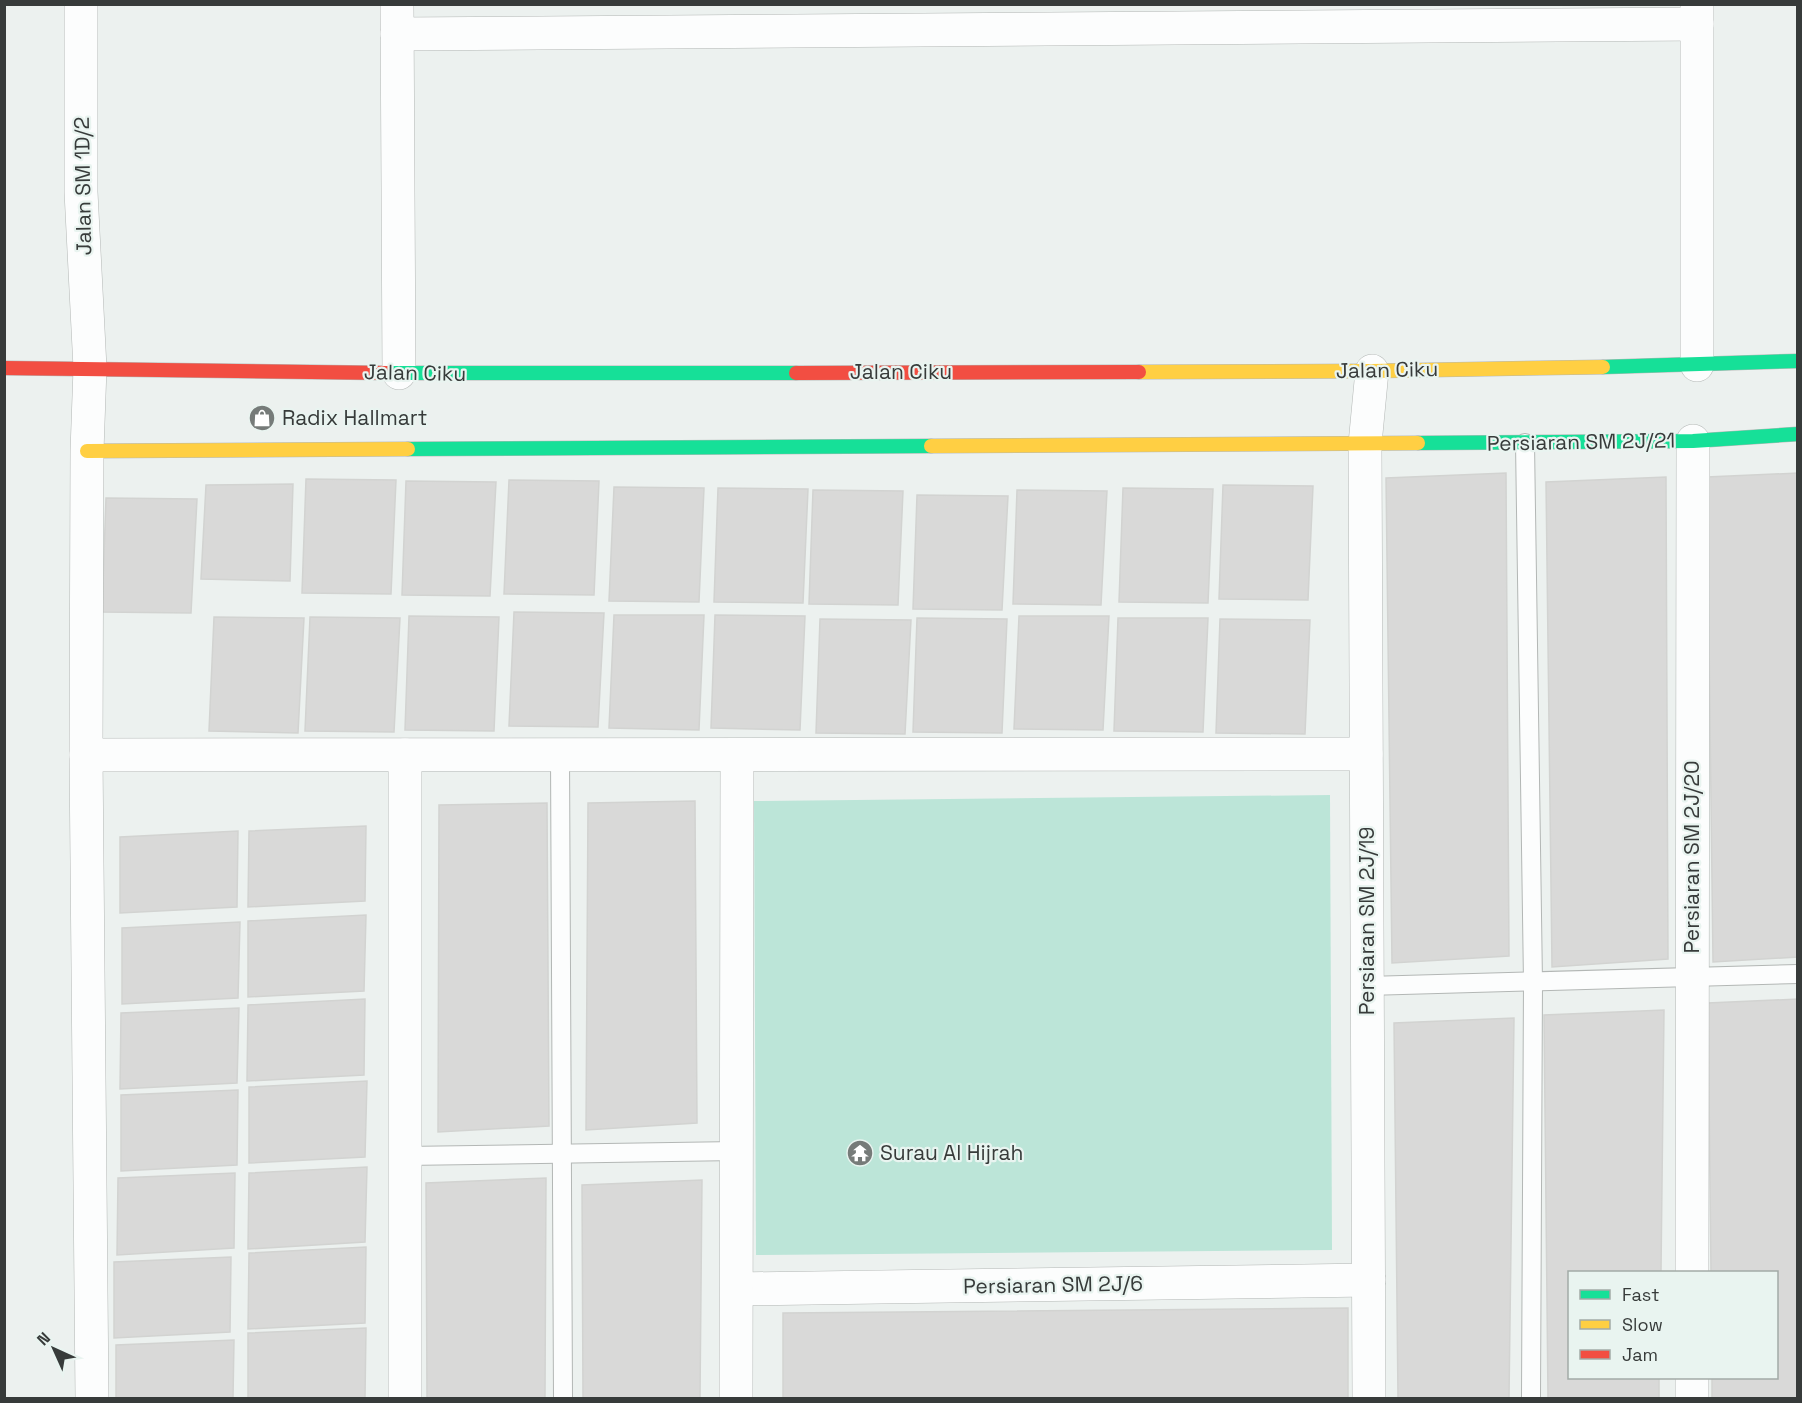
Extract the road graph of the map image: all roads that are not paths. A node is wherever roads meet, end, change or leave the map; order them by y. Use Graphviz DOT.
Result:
graph roads {
  1 [pos="81,4"];
  2 [pos="1697,14"];
  3 [pos="727,18"];
  4 [pos="397,19"];
  5 [pos="1797,361"];
  6 [pos="1697,365"];
  7 [pos="4,368"];
  8 [pos="90,368"];
  9 [pos="1372,371"];
  10 [pos="399,373"];
  11 [pos="1797,434"];
  12 [pos="1693,441"];
  13 [pos="1525,443"];
  14 [pos="1365,444"];
  15 [pos="87,451"];
  16 [pos="560,754"];
  17 [pos="1366,754"];
  18 [pos="86,755"];
  19 [pos="405,755"];
  20 [pos="736,755"];
  21 [pos="1797,974"];
  22 [pos="1692,977"];
  23 [pos="1533,982"];
  24 [pos="1367,986"];
  25 [pos="736,1151"];
  26 [pos="562,1154"];
  27 [pos="405,1156"];
  28 [pos="1692,1271"];
  29 [pos="1369,1280"];
  30 [pos="737,1289"];
  31 [pos="1692,1379"];
  32 [pos="92,1398"];
  33 [pos="405,1398"];
  34 [pos="563,1398"];
  35 [pos="736,1398"];
  36 [pos="1369,1398"];
  37 [pos="1531,1398"];
  38 [pos="1692,1398"];
  1 -- 8 [label="street, Jalan SM 1D/2"];
  2 -- 3 [label="street"];
  2 -- 6 [label="street"];
  3 -- 4 [label="street"];
  4 -- 10 [label="street"];
  5 -- 6 [label="street, Jalan Ciku"];
  6 -- 9 [label="street, Jalan Ciku"];
  7 -- 8 [label="street, Jalan Ciku"];
  8 -- 10 [label="street, Jalan Ciku"];
  8 -- 15 [label="street, Jalan SM 1D/2"];
  9 -- 10 [label="street, Jalan Ciku"];
  9 -- 14 [label="street, Persiaran SM 2J/19"];
  11 -- 12 [label="street, Persiaran SM 2J/21"];
  12 -- 13 [label="street, Persiaran SM 2J/21"];
  12 -- 22 [label="street, Persiaran SM 2J/20"];
  13 -- 14 [label="street, Persiaran SM 2J/21"];
  13 -- 23 [label="lane"];
  14 -- 15 [label="street, Persiaran SM 2J/21"];
  14 -- 17 [label="street, Persiaran SM 2J/19"];
  15 -- 18 [label="street, Jalan SM 1D/2"];
  16 -- 19 [label="street"];
  16 -- 20 [label="street"];
  16 -- 26 [label="lane"];
  17 -- 20 [label="street"];
  17 -- 24 [label="street, Persiaran SM 2J/19"];
  18 -- 19 [label="street"];
  18 -- 32 [label="street, Jalan SM 1D/2"];
  19 -- 27 [label="street"];
  20 -- 25 [label="street"];
  21 -- 22 [label="lane"];
  22 -- 23 [label="lane"];
  22 -- 28 [label="street, Persiaran SM 2J/20"];
  23 -- 24 [label="lane"];
  23 -- 37 [label="lane"];
  24 -- 29 [label="street, Persiaran SM 2J/19"];
  25 -- 26 [label="lane"];
  25 -- 30 [label="street"];
  26 -- 27 [label="lane"];
  26 -- 34 [label="lane"];
  27 -- 33 [label="street"];
  29 -- 30 [label="street, Persiaran SM 2J/6"];
  29 -- 36 [label="street, Persiaran SM 2J/19"];
  30 -- 35 [label="street"];
  31 -- 38 [label="street"];
}
